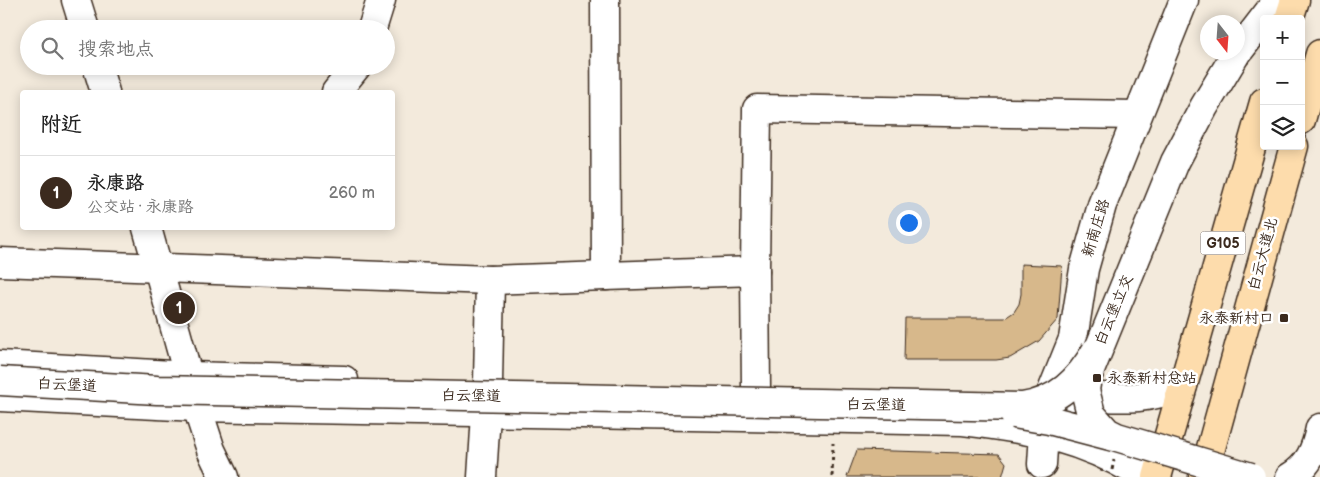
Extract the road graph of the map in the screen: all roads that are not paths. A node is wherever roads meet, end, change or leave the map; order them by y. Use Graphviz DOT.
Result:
graph roads {
  1 [pos="76,0"];
  2 [pos="381,0"];
  3 [pos="605,0"];
  4 [pos="1184,0"];
  5 [pos="1278,0"];
  6 [pos="1295,0"];
  7 [pos="1290,15"];
  8 [pos="82,20"];
  9 [pos="375,20"];
  10 [pos="1245,41"];
  11 [pos="1320,54"];
  12 [pos="1233,60"];
  13 [pos="100,75"];
  14 [pos="350,75"];
  15 [pos="104,90"];
  16 [pos="338,90"];
  17 [pos="1263,105"];
  18 [pos="1305,106"];
  19 [pos="1137,115"];
  20 [pos="1293,150"];
  21 [pos="149,230"];
  22 [pos="0,262"];
  23 [pos="159,269"];
  24 [pos="755,270"];
  25 [pos="606,276"];
  26 [pos="490,280"];
  27 [pos="1096,351"];
  28 [pos="0,365"];
  29 [pos="189,376"];
  30 [pos="0,381"];
  31 [pos="488,384"];
  32 [pos="1183,385"];
  33 [pos="756,390"];
  34 [pos="1050,396"];
  35 [pos="0,397"];
  36 [pos="943,406"];
  37 [pos="198,407"];
  38 [pos="486,411"];
  39 [pos="1320,428"];
  40 [pos="1044,433"];
  41 [pos="1116,448"];
  42 [pos="1042,464"];
  43 [pos="224,477"];
  44 [pos="482,477"];
  45 [pos="1145,477"];
  46 [pos="1157,477"];
  47 [pos="1203,477"];
  48 [pos="1251,477"];
  49 [pos="1290,477"];
  1 -- 8 [label="street"];
  2 -- 9 [label="street"];
  3 -- 25 [label="street"];
  4 -- 19 [label="street, 新南庄路"];
  5 -- 10 [label="street, 白云堡立交"];
  6 -- 7 [label="highway"];
  11 -- 18 [label="highway"];
  12 -- 27 [label="street, 白云堡立交, bridge"];
  13 -- 15 [label="street"];
  14 -- 16 [label="street"];
  17 -- 32 [label="highway, G105"];
  19 -- 24 [label="street"];
  19 -- 34 [label="street, 新南庄路"];
  20 -- 47 [label="highway, 白云大道北 / G105"];
  21 -- 23 [label="street"];
  22 -- 23 [label="street"];
  23 -- 26 [label="street"];
  23 -- 29 [label="street"];
  24 -- 25 [label="street"];
  24 -- 33 [label="street"];
  25 -- 26 [label="street"];
  26 -- 31 [label="street"];
  27 -- 36 [label="street, bridge"];
  27 -- 41 [label="street, 白云堡立交, bridge"];
  28 -- 29 [label="street"];
  29 -- 31 [label="street"];
  29 -- 37 [label="street"];
  30 -- 36 [label="street, 白云堡道, bridge"];
  31 -- 33 [label="street"];
  31 -- 38 [label="street"];
  32 -- 34 [label="street"];
  32 -- 46 [label="highway, G105"];
  33 -- 34 [label="street"];
  34 -- 40 [label="street, 新南庄路"];
  35 -- 37 [label="street"];
  36 -- 41 [label="street, bridge"];
  37 -- 38 [label="street"];
  37 -- 43 [label="street"];
  38 -- 40 [label="street"];
  38 -- 44 [label="street"];
  39 -- 49 [label="street"];
  40 -- 42 [label="street, 新南庄路"];
  40 -- 45 [label="street"];
  41 -- 48 [label="street, 白云堡立交, bridge"];
}
